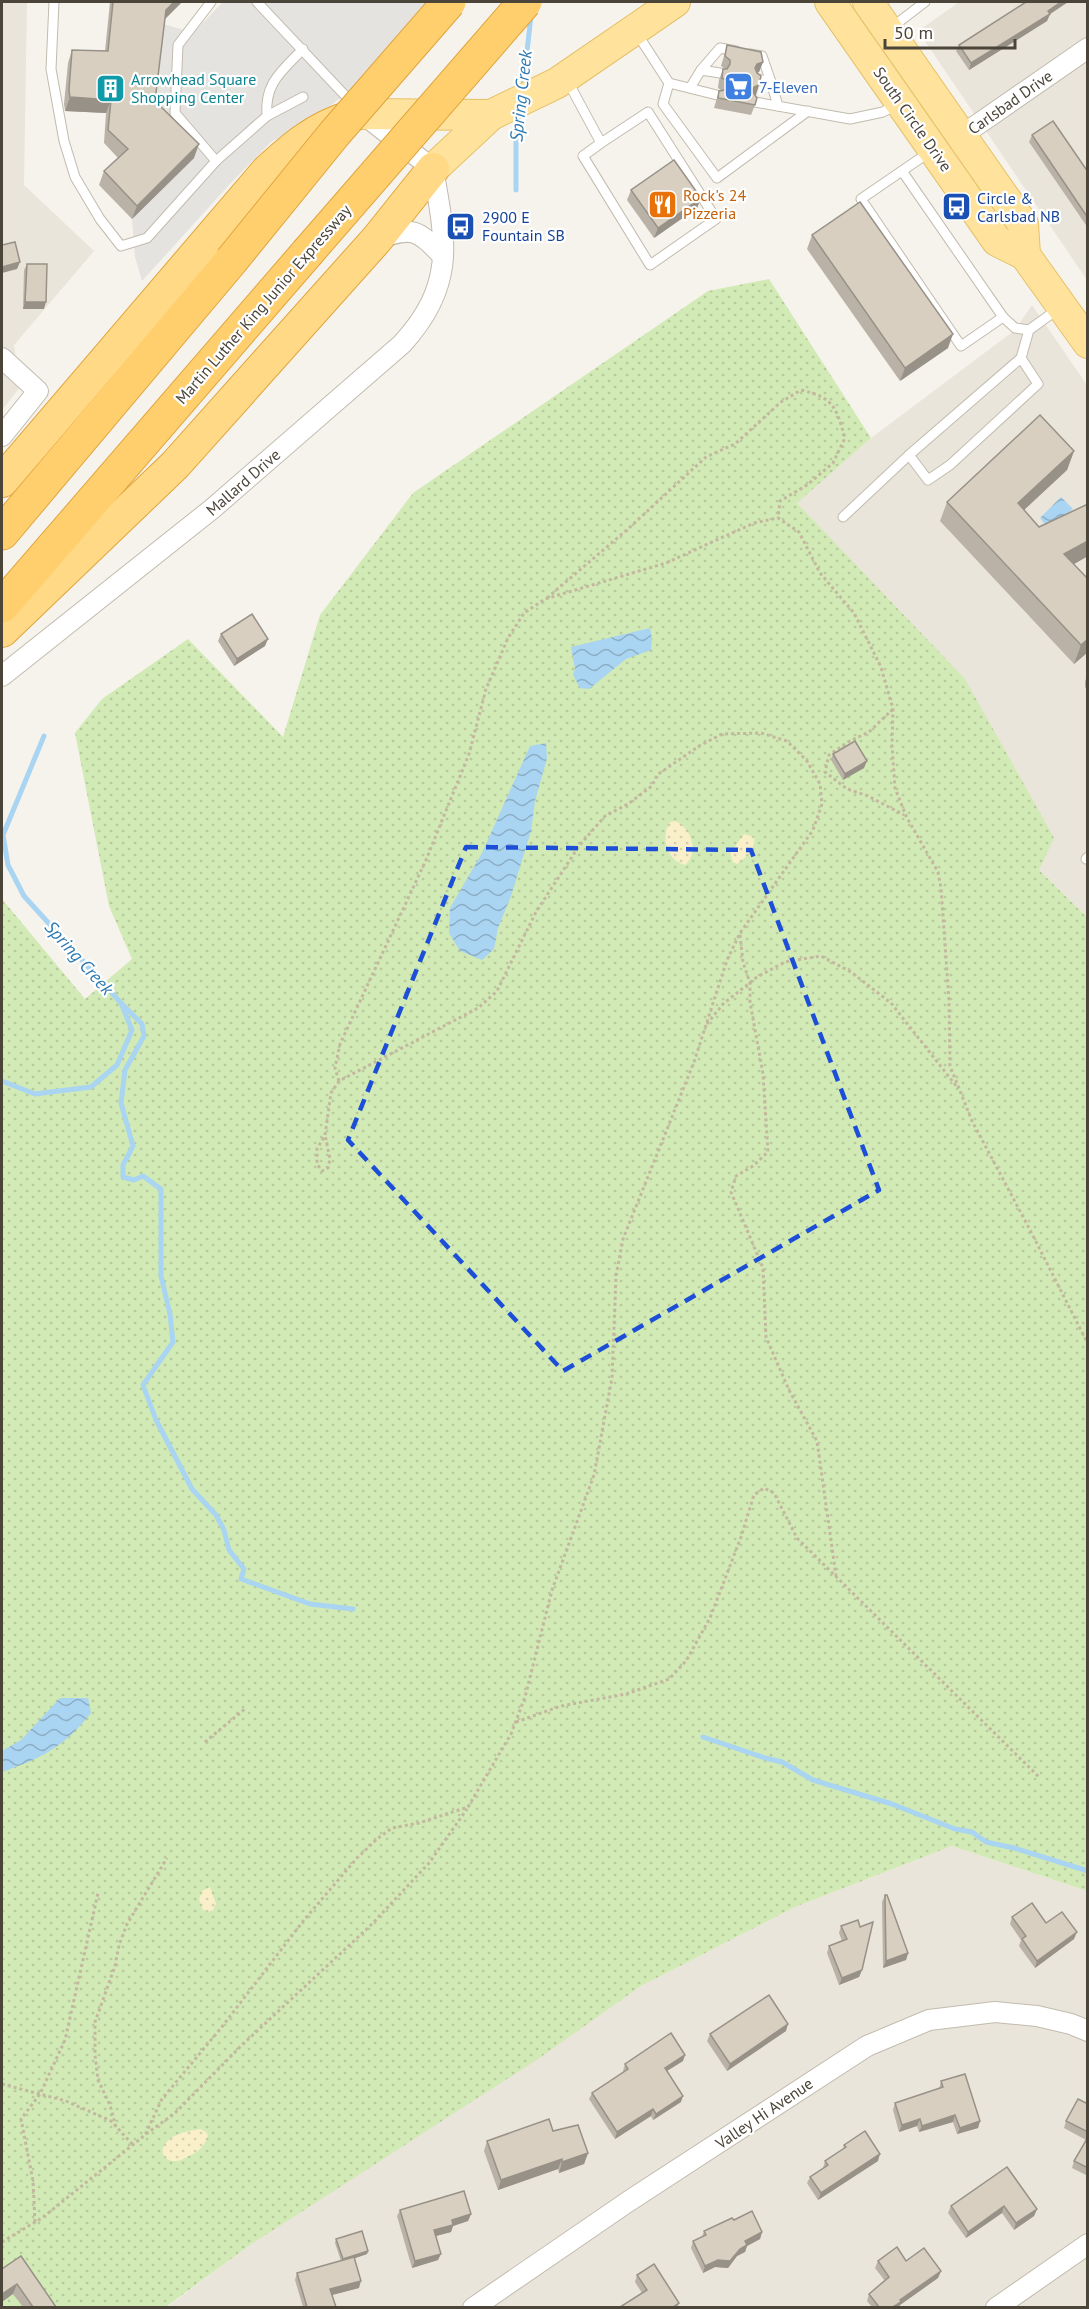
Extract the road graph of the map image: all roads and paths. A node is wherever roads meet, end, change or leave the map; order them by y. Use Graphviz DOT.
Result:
graph roads {
  1 [pos="54,2"];
  2 [pos="211,2"];
  3 [pos="257,2"];
  4 [pos="449,2"];
  5 [pos="525,2"];
  6 [pos="675,2"];
  7 [pos="830,2"];
  8 [pos="868,2"];
  9 [pos="925,2"];
  10 [pos="635,30"];
  11 [pos="888,30"];
  12 [pos="1088,48"];
  13 [pos="303,49"];
  14 [pos="701,70"];
  15 [pos="720,73"];
  16 [pos="758,79"];
  17 [pos="561,80"];
  18 [pos="771,82"];
  19 [pos="669,83"];
  20 [pos="690,88"];
  21 [pos="717,95"];
  22 [pos="303,97"];
  23 [pos="755,102"];
  24 [pos="901,103"];
  25 [pos="778,106"];
  26 [pos="808,111"];
  27 [pos="363,114"];
  28 [pos="480,115"];
  29 [pos="267,116"];
  30 [pos="961,136"];
  31 [pos="601,143"];
  32 [pos="934,149"];
  33 [pos="408,150"];
  34 [pos="216,161"];
  35 [pos="433,169"];
  36 [pos="902,171"];
  37 [pos="376,239"];
  38 [pos="1025,255"];
  39 [pos="443,256"];
  40 [pos="1062,306"];
  41 [pos="1003,317"];
  42 [pos="1029,330"];
  43 [pos="1088,343"];
  44 [pos="2,358"];
  45 [pos="1021,358"];
  46 [pos="2,436"];
  47 [pos="909,454"];
  48 [pos="2,482"];
  49 [pos="843,517"];
  50 [pos="778,518"];
  51 [pos="2,533"];
  52 [pos="545,599"];
  53 [pos="2,606"];
  54 [pos="2,631"];
  55 [pos="2,676"];
  56 [pos="893,709"];
  57 [pos="825,771"];
  58 [pos="816,776"];
  59 [pos="906,816"];
  60 [pos="740,933"];
  61 [pos="750,983"];
  62 [pos="705,1026"];
  63 [pos="339,1081"];
  64 [pos="960,1091"];
  65 [pos="325,1135"];
  66 [pos="1088,1344"];
  67 [pos="836,1577"];
  68 [pos="246,1708"];
  69 [pos="516,1722"];
  70 [pos="205,1742"];
  71 [pos="1040,1776"];
  72 [pos="468,1808"];
  73 [pos="167,1858"];
  74 [pos="98,1893"];
  75 [pos="1088,2031"];
  76 [pos="2,2084"];
  77 [pos="40,2094"];
  78 [pos="116,2127"];
  79 [pos="145,2135"];
  80 [pos="132,2145"];
  81 [pos="35,2222"];
  82 [pos="2,2242"];
  83 [pos="1088,2244"];
  84 [pos="472,2307"];
  85 [pos="996,2307"];
  1 -- 34 [label="lane"];
  2 -- 34 [label="lane"];
  3 -- 13 [label="lane"];
  4 -- 51 [label="highway, bridge"];
  5 -- 53 [label="highway, Martin Luther King Junior Expressway, bridge"];
  6 -- 10 [label="main road"];
  7 -- 24 [label="main road, South Circle Drive"];
  8 -- 11 [label="main road, South Circle Drive"];
  9 -- 11 [label="lane"];
  10 -- 17 [label="main road"];
  10 -- 19 [label="lane"];
  11 -- 30 [label="main road, South Circle Drive"];
  12 -- 30 [label="street, Carlsbad Drive"];
  13 -- 27 [label="lane"];
  13 -- 29 [label="lane"];
  14 -- 15 [label="lane"];
  14 -- 18 [label="lane"];
  14 -- 20 [label="lane"];
  16 -- 18 [label="lane"];
  17 -- 28 [label="main road"];
  17 -- 31 [label="lane"];
  18 -- 25 [label="lane"];
  19 -- 20 [label="lane"];
  19 -- 26 [label="lane"];
  20 -- 21 [label="lane"];
  22 -- 29 [label="lane"];
  23 -- 25 [label="lane"];
  24 -- 26 [label="lane"];
  24 -- 32 [label="main road, South Circle Drive"];
  25 -- 26 [label="lane"];
  27 -- 28 [label="main road"];
  27 -- 33 [label="street"];
  27 -- 48 [label="highway"];
  28 -- 33 [label="main road"];
  28 -- 35 [label="main road"];
  29 -- 34 [label="lane"];
  30 -- 38 [label="main road, South Circle Drive"];
  31 -- 31 [label="lane"];
  32 -- 36 [label="lane"];
  32 -- 38 [label="main road, South Circle Drive"];
  33 -- 35 [label="street"];
  35 -- 37 [label="highway"];
  35 -- 39 [label="street, Mallard Drive"];
  36 -- 41 [label="lane"];
  36 -- 41 [label="lane"];
  37 -- 39 [label="street"];
  37 -- 54 [label="highway"];
  38 -- 40 [label="main road, South Circle Drive"];
  39 -- 55 [label="street, Mallard Drive"];
  40 -- 42 [label="lane"];
  40 -- 43 [label="main road, South Circle Drive"];
  41 -- 42 [label="lane"];
  42 -- 45 [label="lane"];
  44 -- 46 [label="street"];
  45 -- 47 [label="lane"];
  45 -- 47 [label="lane"];
  47 -- 49 [label="lane"];
  50 -- 52 [label="path"];
  50 -- 52 [label="path"];
  50 -- 56 [label="path"];
  52 -- 63 [label="path"];
  56 -- 57 [label="path"];
  56 -- 59 [label="path"];
  57 -- 58 [label="path"];
  57 -- 59 [label="path"];
  58 -- 60 [label="path"];
  58 -- 63 [label="path"];
  59 -- 64 [label="path"];
  60 -- 61 [label="path"];
  60 -- 62 [label="path"];
  61 -- 62 [label="path"];
  61 -- 64 [label="path"];
  61 -- 67 [label="path"];
  62 -- 69 [label="path"];
  63 -- 65 [label="path"];
  64 -- 66 [label="path"];
  65 -- 65 [label="path"];
  67 -- 69 [label="path"];
  67 -- 71 [label="path"];
  68 -- 70 [label="path"];
  69 -- 72 [label="path"];
  72 -- 79 [label="path"];
  72 -- 79 [label="path"];
  73 -- 78 [label="path"];
  74 -- 77 [label="path"];
  75 -- 84 [label="street, Valley Hi Avenue"];
  76 -- 77 [label="path"];
  77 -- 78 [label="path"];
  77 -- 81 [label="path"];
  78 -- 80 [label="path"];
  79 -- 80 [label="path"];
  80 -- 81 [label="path"];
  81 -- 82 [label="path"];
  83 -- 85 [label="street"];
}
